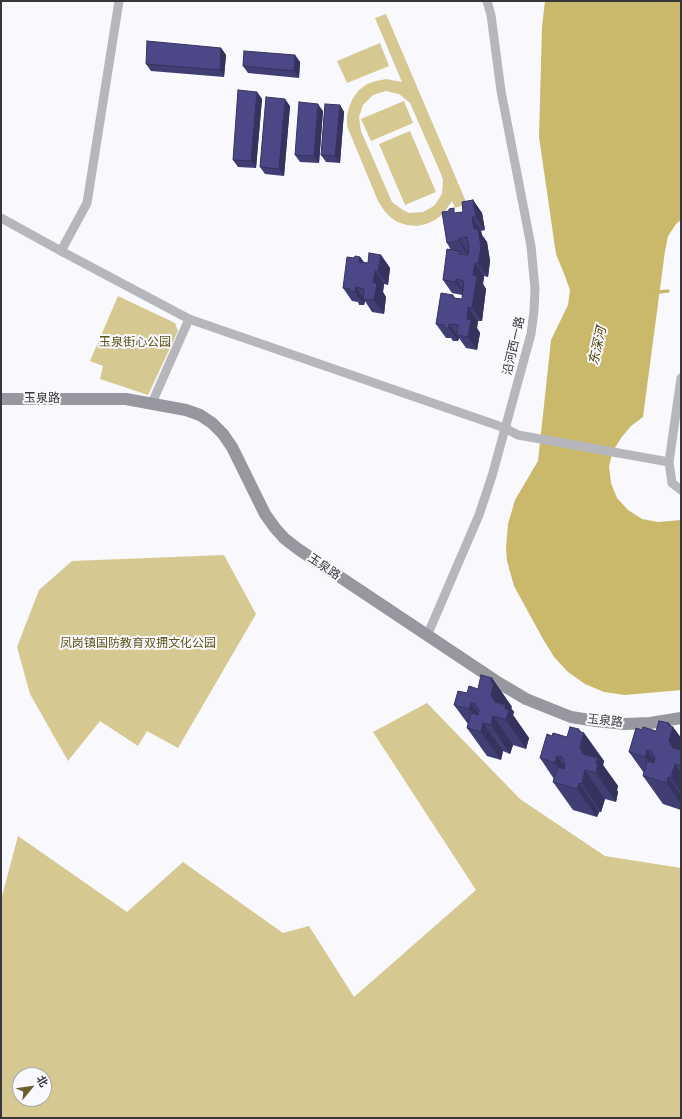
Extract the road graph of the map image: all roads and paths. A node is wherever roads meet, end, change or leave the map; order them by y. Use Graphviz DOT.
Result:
graph roads {
  1 [pos="119,1"];
  2 [pos="487,1"];
  3 [pos="1,218"];
  4 [pos="61,251"];
  5 [pos="189,319"];
  6 [pos="681,378"];
  7 [pos="1,399"];
  8 [pos="152,403"];
  9 [pos="679,404"];
  10 [pos="505,428"];
  11 [pos="669,462"];
  12 [pos="681,490"];
  13 [pos="427,636"];
  14 [pos="681,718"];
  1 -- 4 [label="street"];
  2 -- 10 [label="street, 沿河西一路"];
  3 -- 4 [label="street"];
  4 -- 5 [label="street"];
  5 -- 8 [label="street"];
  5 -- 10 [label="street"];
  6 -- 9 [label="street"];
  7 -- 8 [label="street, 玉泉路"];
  8 -- 13 [label="street, 玉泉路"];
  9 -- 11 [label="street"];
  10 -- 11 [label="street"];
  10 -- 13 [label="street, 沿河西一路"];
  11 -- 12 [label="street"];
  13 -- 14 [label="street, 玉泉路"];
}
